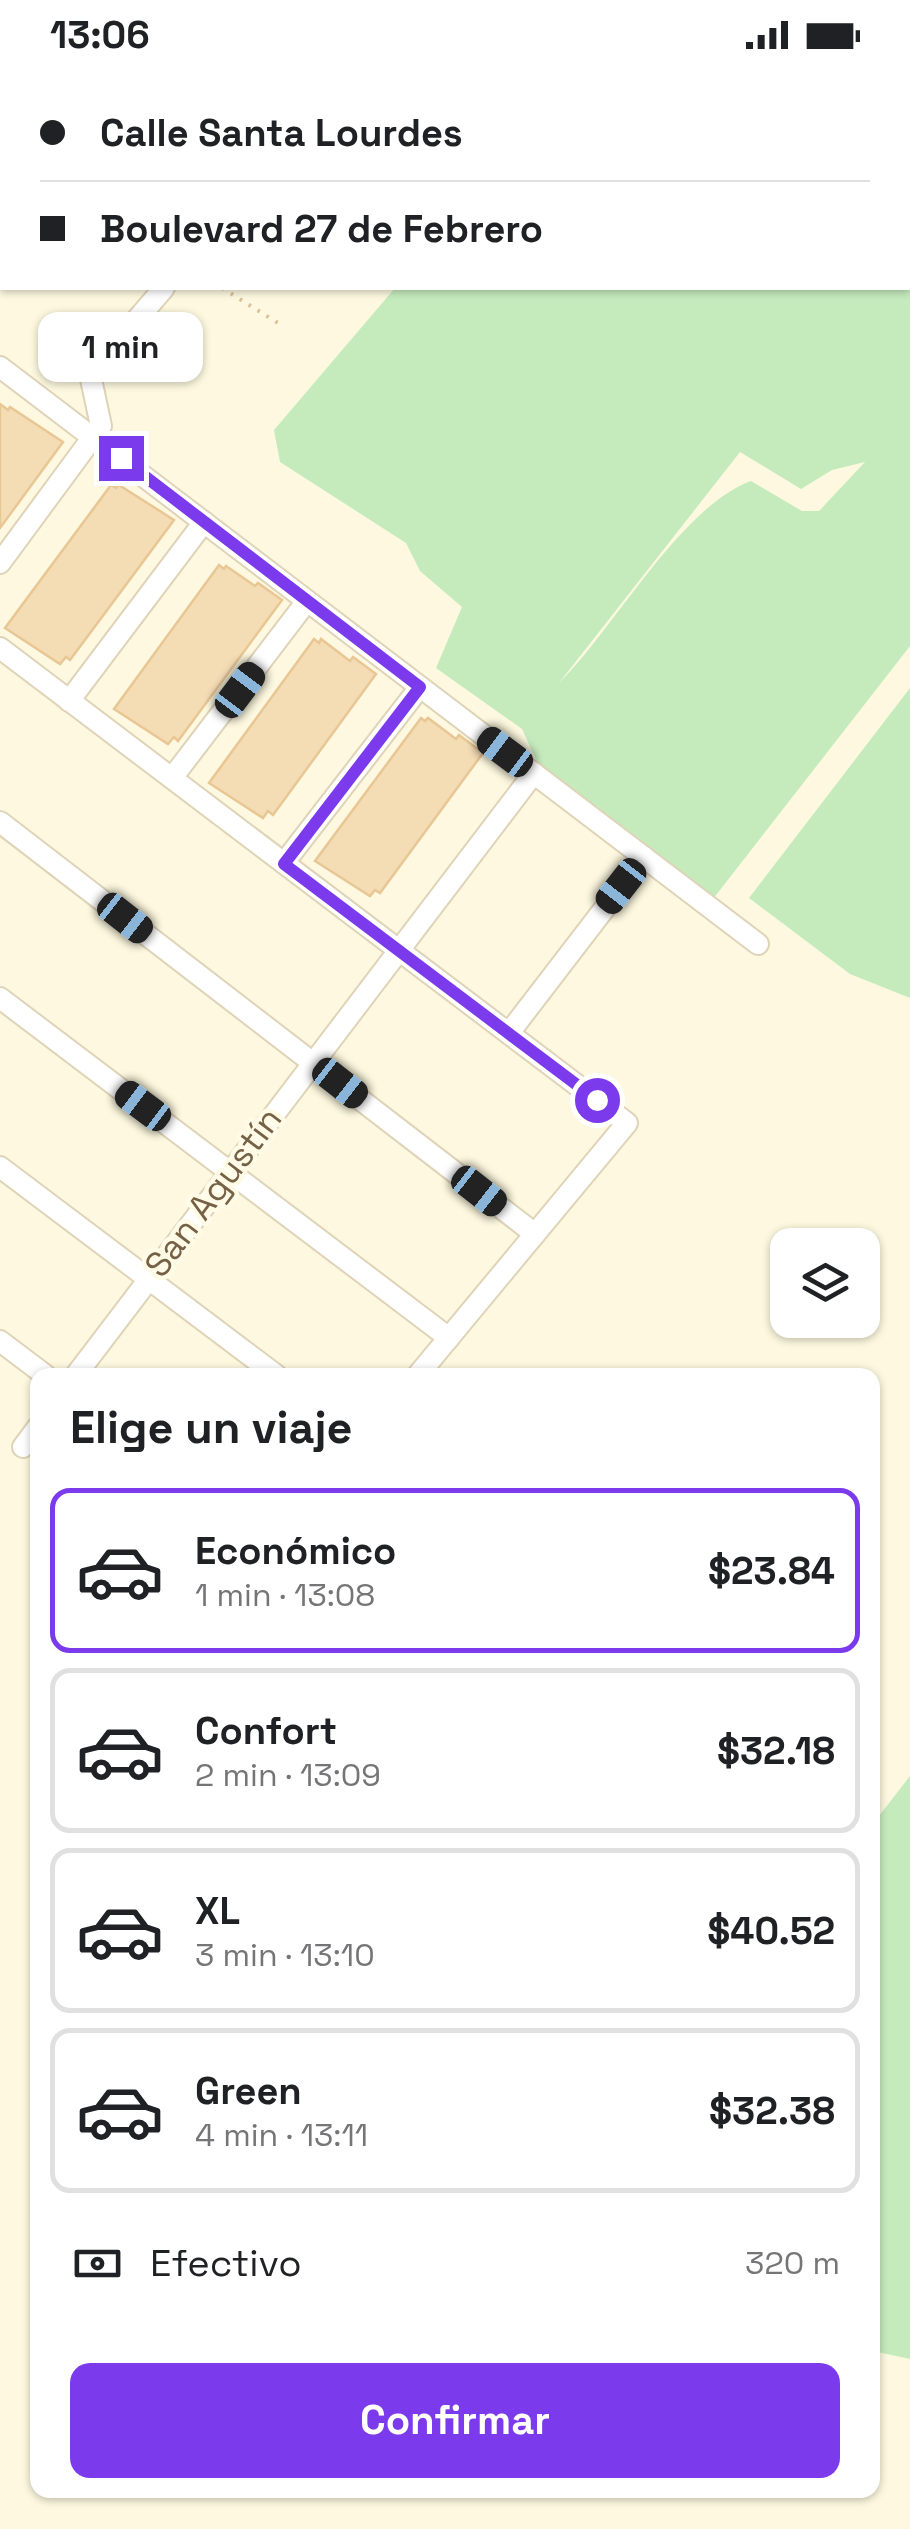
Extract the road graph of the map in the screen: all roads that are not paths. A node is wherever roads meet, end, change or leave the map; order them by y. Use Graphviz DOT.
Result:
graph roads {
  1 [pos="162,290"];
  2 [pos="0,367"];
  3 [pos="94,438"];
  4 [pos="204,522"];
  5 [pos="0,563"];
  6 [pos="307,601"];
  7 [pos="0,648"];
  8 [pos="420,687"];
  9 [pos="69,700"];
  10 [pos="534,773"];
  11 [pos="172,778"];
  12 [pos="0,822"];
  13 [pos="644,857"];
  14 [pos="284,864"];
  15 [pos="758,944"];
  16 [pos="398,950"];
  17 [pos="0,998"];
  18 [pos="508,1033"];
  19 [pos="312,1062"];
  20 [pos="0,1167"];
  21 [pos="229,1171"];
  22 [pos="534,1234"];
  23 [pos="148,1278"];
  24 [pos="449,1338"];
  25 [pos="0,1341"];
  26 [pos="35,1368"];
  27 [pos="81,1368"];
  28 [pos="267,1368"];
  29 [pos="424,1368"];
  30 [pos="30,1438"];
  31 [pos="22,1448"];
  1 -- 3 [label="street"];
  2 -- 3 [label="street"];
  3 -- 4 [label="street"];
  3 -- 5 [label="street"];
  4 -- 6 [label="street"];
  4 -- 9 [label="street"];
  6 -- 8 [label="street"];
  6 -- 11 [label="street"];
  7 -- 9 [label="street"];
  8 -- 10 [label="street"];
  8 -- 14 [label="street"];
  9 -- 11 [label="street"];
  10 -- 13 [label="street"];
  10 -- 16 [label="street, San Agustín"];
  11 -- 14 [label="street"];
  12 -- 19 [label="street"];
  13 -- 15 [label="street"];
  13 -- 18 [label="street"];
  14 -- 16 [label="street"];
  16 -- 18 [label="street"];
  16 -- 19 [label="street, San Agustín"];
  17 -- 21 [label="street"];
  18 -- 22 [label="street"];
  19 -- 21 [label="street, San Agustín"];
  19 -- 22 [label="street"];
  20 -- 23 [label="street"];
  21 -- 23 [label="street, San Agustín"];
  21 -- 24 [label="street"];
  22 -- 24 [label="street"];
  23 -- 27 [label="street, San Agustín"];
  23 -- 28 [label="street"];
  24 -- 29 [label="street"];
  25 -- 26 [label="street"];
  30 -- 31 [label="street"];
}
